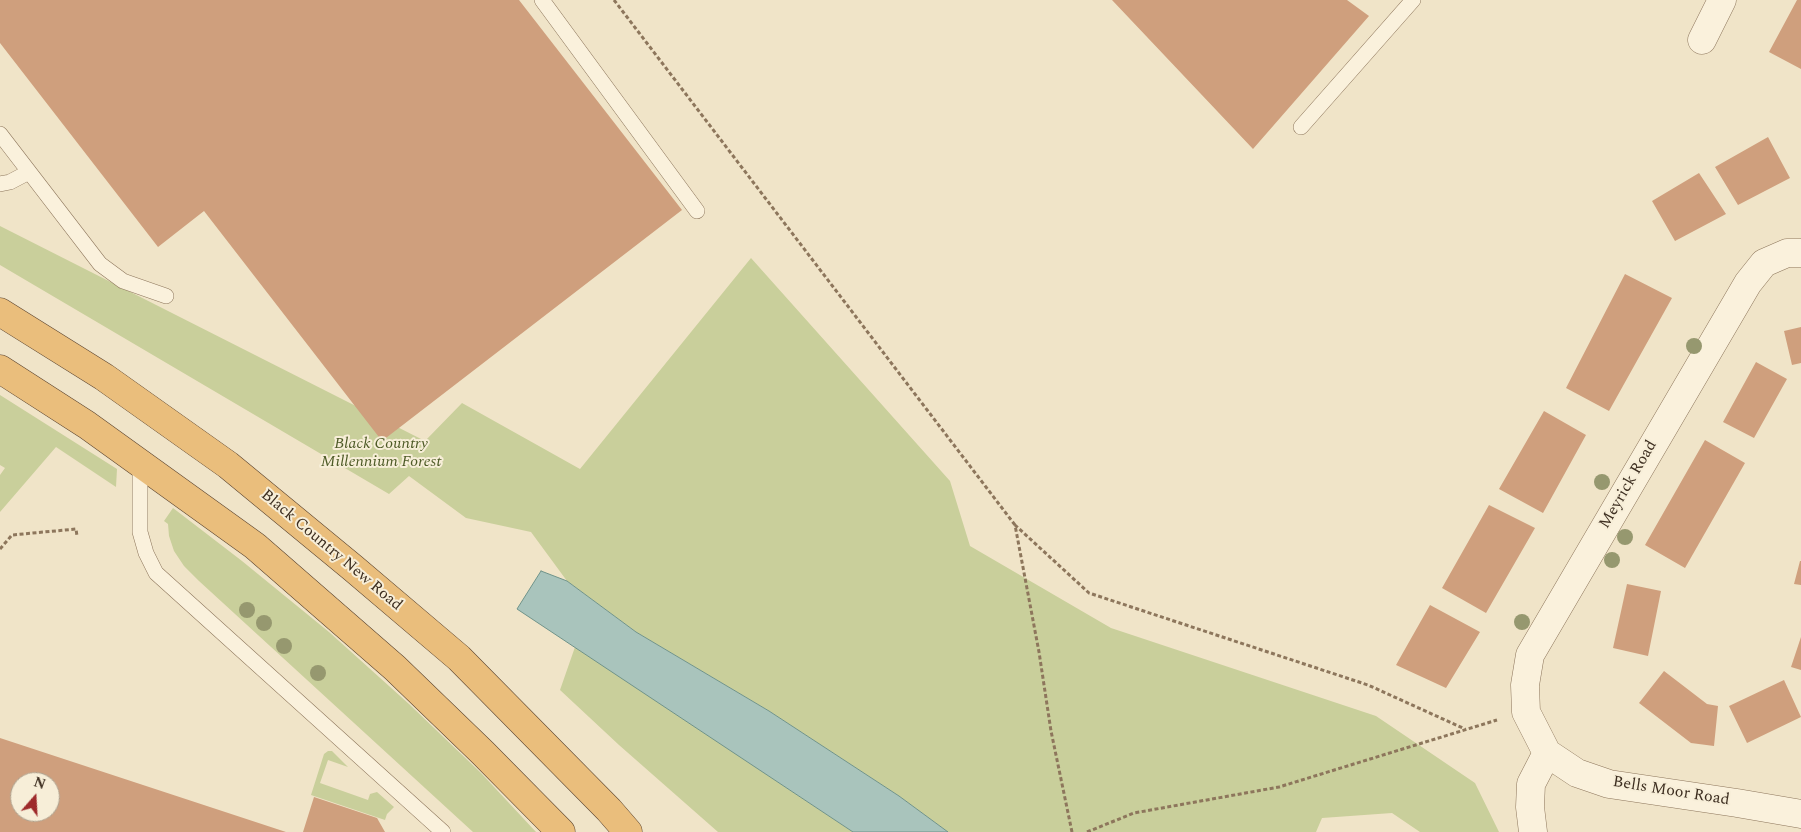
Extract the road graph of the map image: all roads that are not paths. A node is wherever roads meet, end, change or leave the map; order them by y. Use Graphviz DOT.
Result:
graph roads {
  1 [pos="542,0"];
  2 [pos="1413,0"];
  3 [pos="1722,0"];
  4 [pos="1702,40"];
  5 [pos="1301,127"];
  6 [pos="0,134"];
  7 [pos="29,172"];
  8 [pos="0,184"];
  9 [pos="697,211"];
  10 [pos="1801,253"];
  11 [pos="166,296"];
  12 [pos="0,312"];
  13 [pos="0,369"];
  14 [pos="140,462"];
  15 [pos="1547,753"];
  16 [pos="1801,814"];
  17 [pos="443,832"];
  18 [pos="561,832"];
  19 [pos="628,832"];
  20 [pos="1534,832"];
  1 -- 9 [label="lane"];
  2 -- 5 [label="lane"];
  3 -- 4 [label="street"];
  6 -- 7 [label="lane"];
  7 -- 8 [label="lane"];
  7 -- 11 [label="lane"];
  10 -- 15 [label="street, Meyrick Road"];
  12 -- 19 [label="highway, Black Country New Road"];
  13 -- 14 [label="highway"];
  14 -- 17 [label="lane"];
  14 -- 18 [label="highway"];
  15 -- 16 [label="street, Bells Moor Road"];
  15 -- 20 [label="street"];
}
